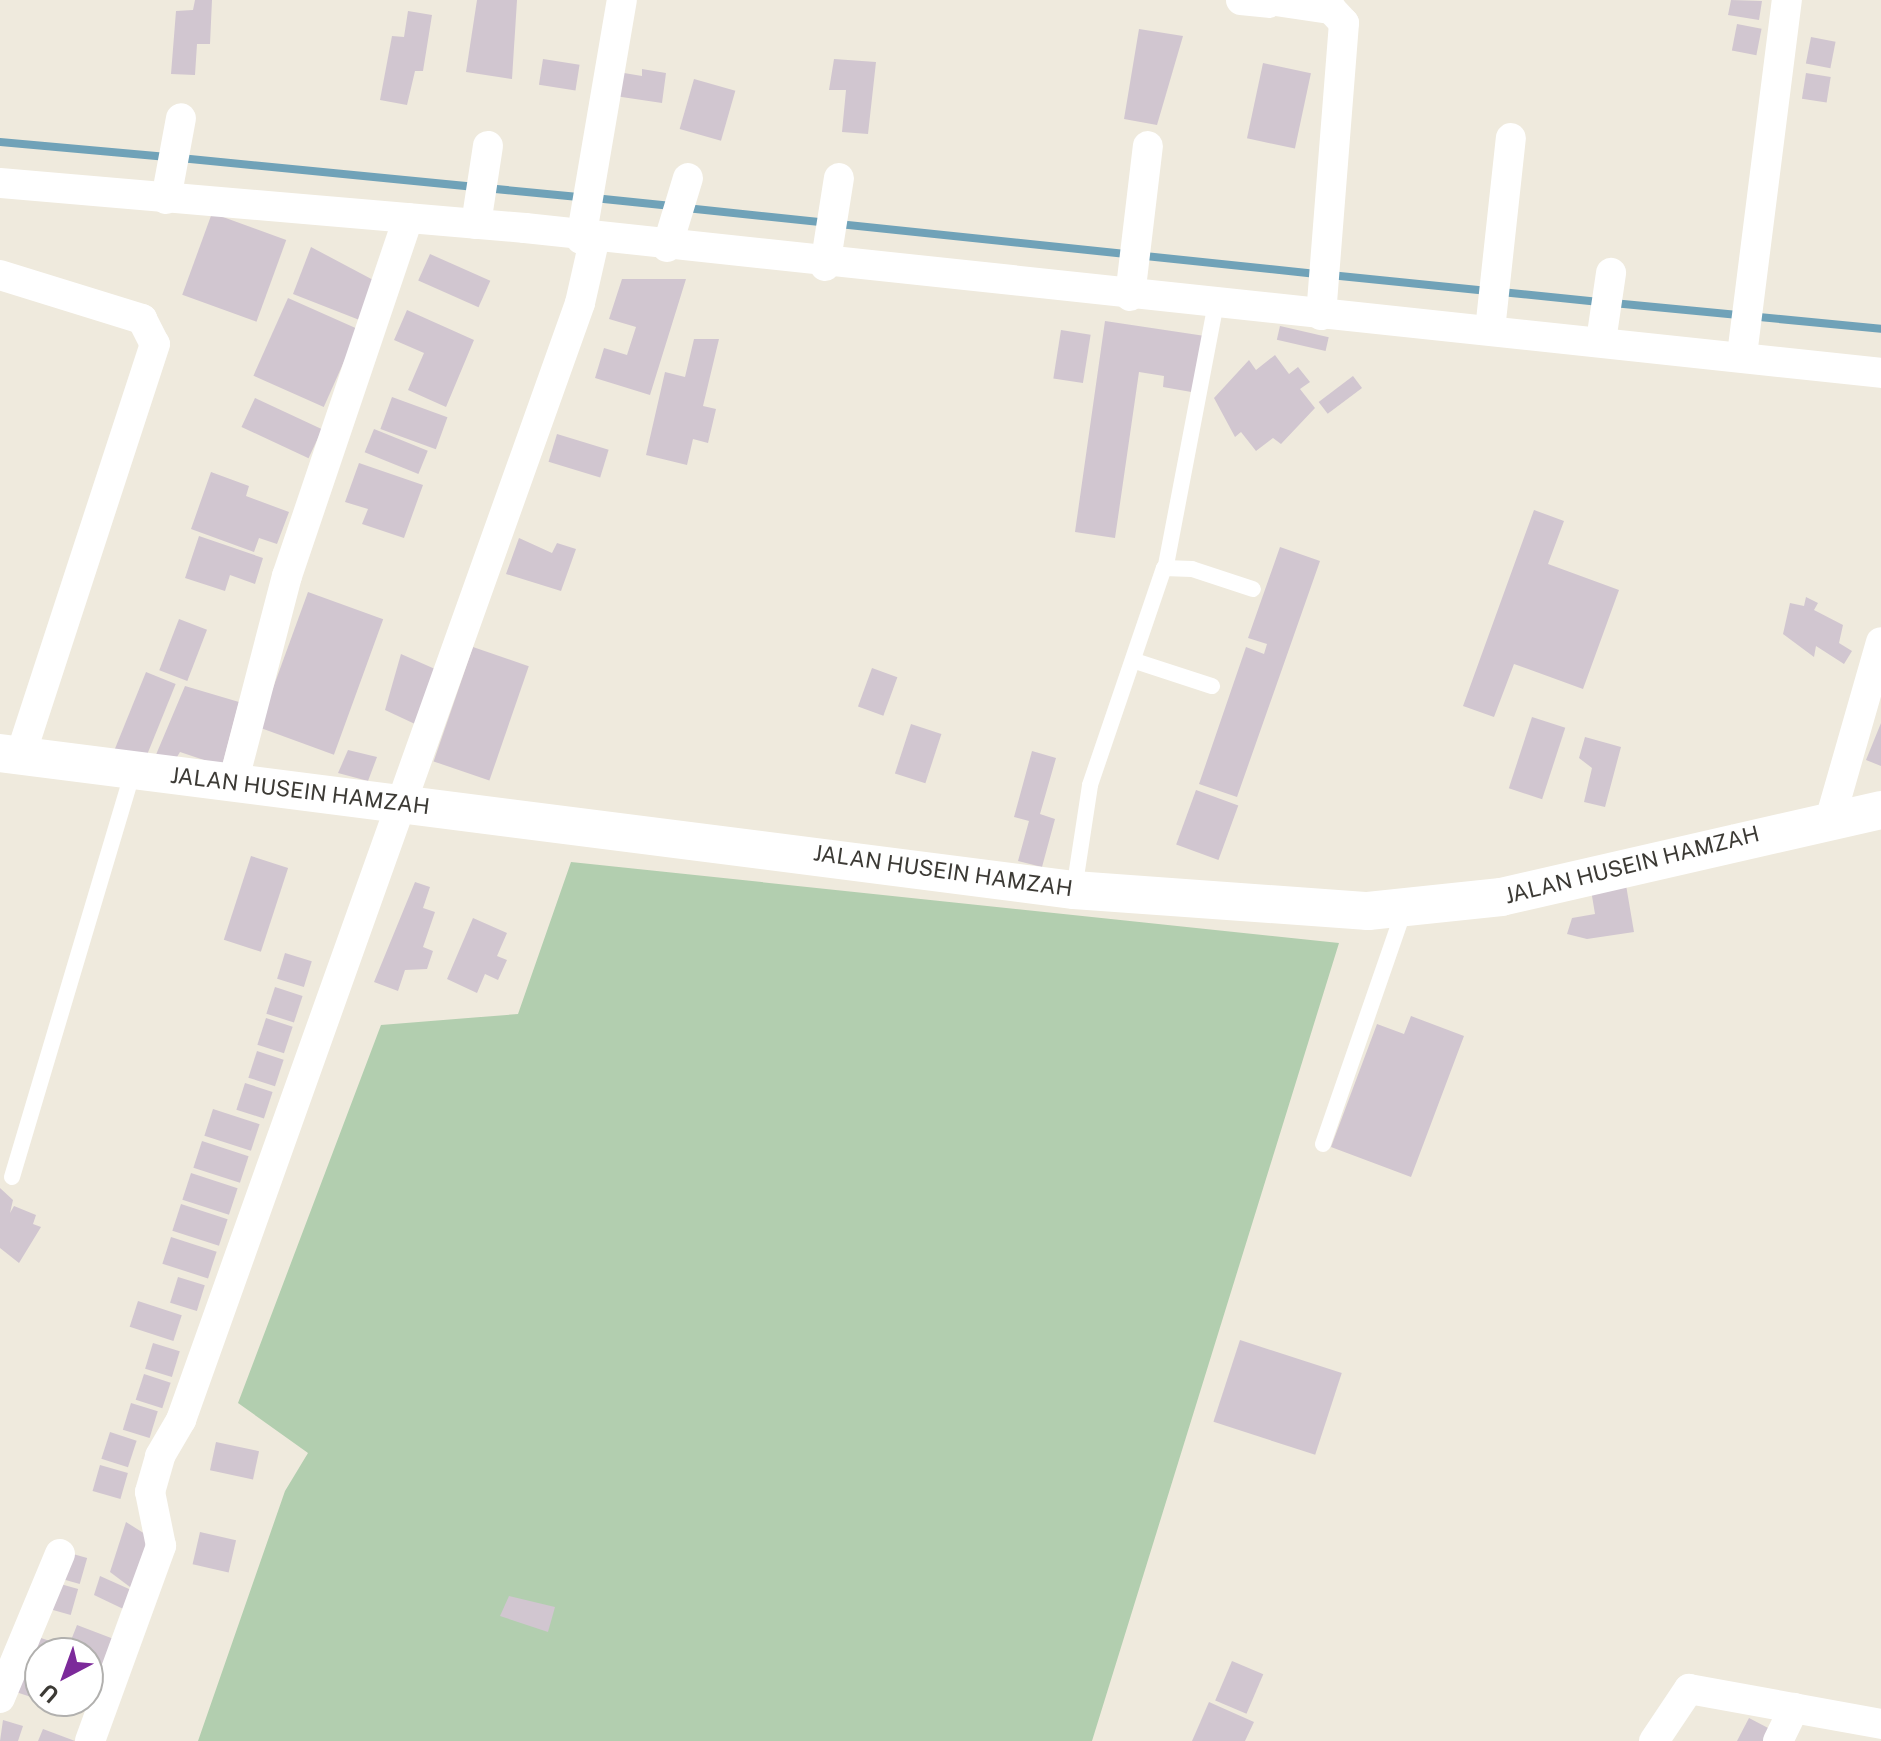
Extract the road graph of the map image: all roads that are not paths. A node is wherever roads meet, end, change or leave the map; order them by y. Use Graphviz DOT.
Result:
graph roads {
  1 [pos="622,0"];
  2 [pos="1787,0"];
  3 [pos="1260,1"];
  4 [pos="179,126"];
  5 [pos="1511,138"];
  6 [pos="1148,146"];
  7 [pos="487,153"];
  8 [pos="0,183"];
  9 [pos="837,186"];
  10 [pos="686,187"];
  11 [pos="167,192"];
  12 [pos="477,215"];
  13 [pos="408,218"];
  14 [pos="587,233"];
  15 [pos="668,243"];
  16 [pos="825,260"];
  17 [pos="1611,273"];
  18 [pos="0,275"];
  19 [pos="1131,288"];
  20 [pos="1216,302"];
  21 [pos="1322,304"];
  22 [pos="1492,324"];
  23 [pos="1603,331"];
  24 [pos="1743,354"];
  25 [pos="1881,373"];
  26 [pos="1166,565"];
  27 [pos="1253,589"];
  28 [pos="1881,642"];
  29 [pos="1135,661"];
  30 [pos="1212,686"];
  31 [pos="10,755"];
  32 [pos="133,772"];
  33 [pos="233,783"];
  34 [pos="397,803"];
  35 [pos="1881,810"];
  36 [pos="1830,820"];
  37 [pos="1074,890"];
  38 [pos="1404,910"];
  39 [pos="1323,1144"];
  40 [pos="12,1177"];
  41 [pos="60,1554"];
  42 [pos="0,1698"];
  43 [pos="1794,1708"];
  44 [pos="1881,1724"];
  45 [pos="90,1741"];
  46 [pos="1654,1741"];
  47 [pos="1778,1741"];
  1 -- 14 [label="street"];
  2 -- 24 [label="street"];
  3 -- 21 [label="street"];
  4 -- 11 [label="street"];
  5 -- 22 [label="street"];
  6 -- 19 [label="street"];
  7 -- 12 [label="street"];
  8 -- 11 [label="street"];
  9 -- 16 [label="street"];
  10 -- 15 [label="street"];
  11 -- 13 [label="street"];
  12 -- 13 [label="street"];
  12 -- 14 [label="street"];
  13 -- 33 [label="street"];
  14 -- 15 [label="street"];
  14 -- 34 [label="street"];
  15 -- 16 [label="street"];
  16 -- 19 [label="street"];
  17 -- 23 [label="street"];
  18 -- 31 [label="street"];
  19 -- 20 [label="street"];
  20 -- 21 [label="street"];
  20 -- 26 [label="lane"];
  21 -- 22 [label="street"];
  22 -- 23 [label="street"];
  23 -- 24 [label="street"];
  24 -- 25 [label="street"];
  26 -- 27 [label="lane"];
  26 -- 29 [label="lane"];
  28 -- 36 [label="street"];
  29 -- 30 [label="lane"];
  29 -- 37 [label="lane"];
  31 -- 32 [label="street, JALAN HUSEIN HAMZAH"];
  32 -- 33 [label="street, JALAN HUSEIN HAMZAH"];
  32 -- 40 [label="lane"];
  33 -- 34 [label="street, JALAN HUSEIN HAMZAH"];
  34 -- 37 [label="street, JALAN HUSEIN HAMZAH"];
  34 -- 45 [label="street"];
  35 -- 36 [label="street, JALAN HUSEIN HAMZAH"];
  36 -- 38 [label="street, JALAN HUSEIN HAMZAH"];
  37 -- 38 [label="street, JALAN HUSEIN HAMZAH"];
  38 -- 39 [label="lane"];
  41 -- 42 [label="street"];
  43 -- 44 [label="street"];
  43 -- 46 [label="street"];
  43 -- 47 [label="street"];
}
